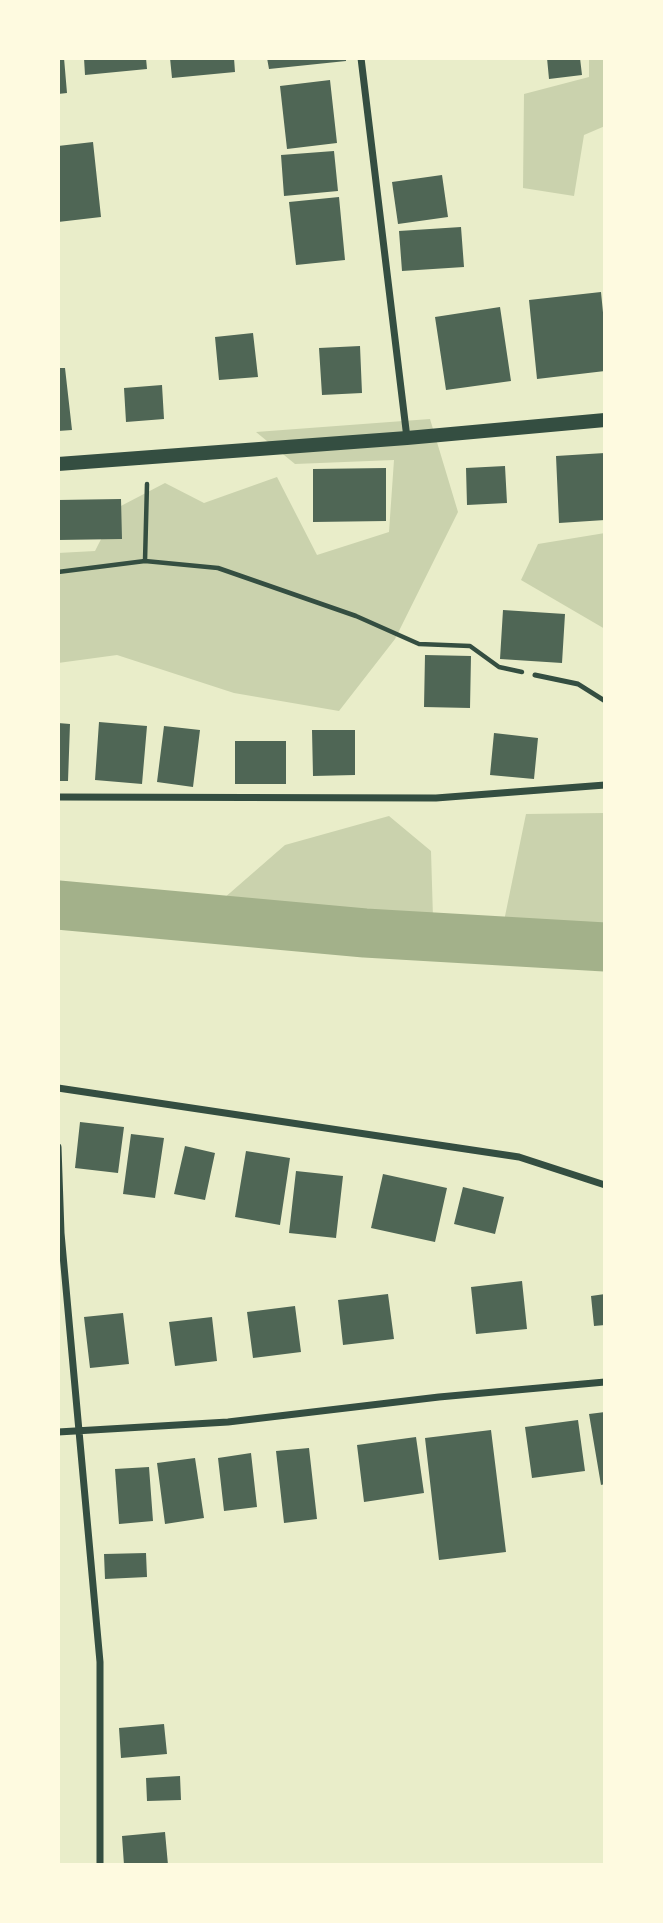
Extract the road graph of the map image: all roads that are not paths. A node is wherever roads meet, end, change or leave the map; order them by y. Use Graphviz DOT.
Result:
graph roads {
  1 [pos="361,58"];
  2 [pos="605,420"];
  3 [pos="407,438"];
  4 [pos="58,464"];
  5 [pos="535,675"];
  6 [pos="605,701"];
  7 [pos="605,785"];
  8 [pos="58,797"];
  9 [pos="58,1088"];
  10 [pos="58,1147"];
  11 [pos="605,1185"];
  12 [pos="605,1382"];
  13 [pos="79,1430"];
  14 [pos="58,1432"];
  15 [pos="100,1865"];
  1 -- 3 [label="street"];
  2 -- 3 [label="main road"];
  3 -- 4 [label="main road"];
  5 -- 6 [label="lane"];
  7 -- 8 [label="street"];
  9 -- 11 [label="street"];
  10 -- 13 [label="street"];
  12 -- 13 [label="street"];
  13 -- 14 [label="street"];
  13 -- 15 [label="street"];
}
